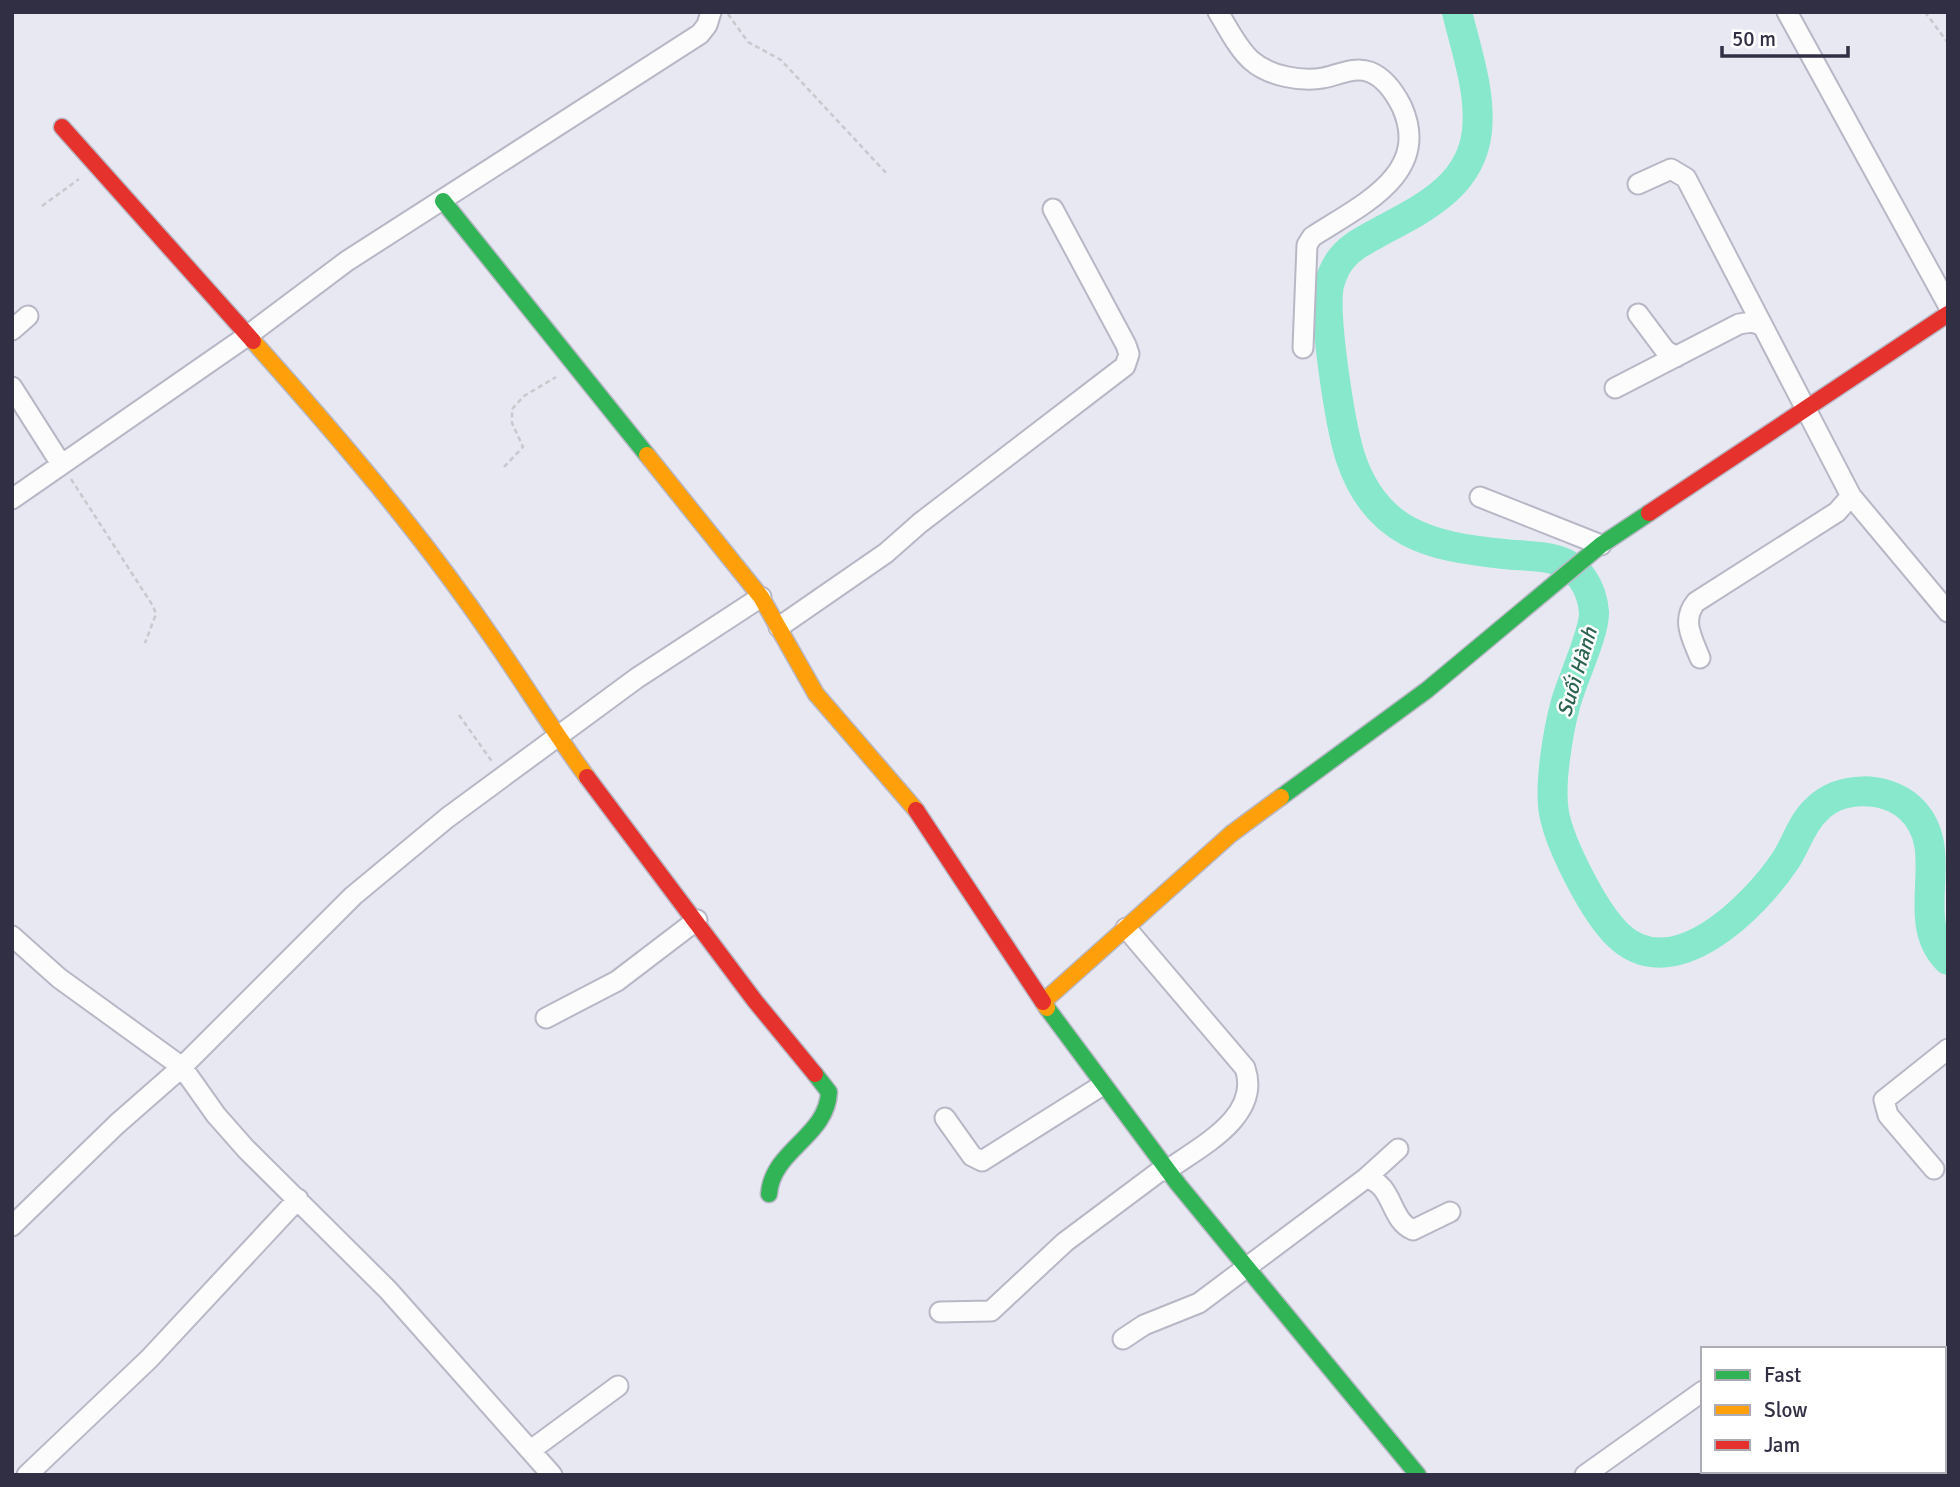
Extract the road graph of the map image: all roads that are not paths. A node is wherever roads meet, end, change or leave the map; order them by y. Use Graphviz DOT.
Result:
graph roads {
  1 [pos="711,12"];
  2 [pos="1219,12"];
  3 [pos="1787,12"];
  4 [pos="62,127"];
  5 [pos="1638,184"];
  6 [pos="443,201"];
  7 [pos="1053,209"];
  8 [pos="1948,305"];
  9 [pos="1948,313"];
  10 [pos="1638,314"];
  11 [pos="28,316"];
  12 [pos="1761,325"];
  13 [pos="12,330"];
  14 [pos="247,336"];
  15 [pos="1303,348"];
  16 [pos="1676,357"];
  17 [pos="12,387"];
  18 [pos="1615,388"];
  19 [pos="1805,409"];
  20 [pos="61,464"];
  21 [pos="1851,496"];
  22 [pos="1480,497"];
  23 [pos="12,499"];
  24 [pos="1601,545"];
  25 [pos="761,597"];
  26 [pos="1948,611"];
  27 [pos="779,627"];
  28 [pos="1700,658"];
  29 [pos="558,737"];
  30 [pos="697,920"];
  31 [pos="1126,928"];
  32 [pos="12,936"];
  33 [pos="1043,1002"];
  34 [pos="546,1018"];
  35 [pos="1948,1049"];
  36 [pos="182,1067"];
  37 [pos="1101,1086"];
  38 [pos="945,1118"];
  39 [pos="1398,1149"];
  40 [pos="1934,1169"];
  41 [pos="1165,1170"];
  42 [pos="1366,1178"];
  43 [pos="769,1194"];
  44 [pos="298,1199"];
  45 [pos="1450,1212"];
  46 [pos="12,1226"];
  47 [pos="1246,1269"];
  48 [pos="940,1312"];
  49 [pos="1122,1339"];
  50 [pos="618,1386"];
  51 [pos="1701,1392"];
  52 [pos="531,1450"];
  53 [pos="546,1473"];
  54 [pos="27,1475"];
  55 [pos="1418,1475"];
  56 [pos="1586,1475"];
  1 -- 6 [label="street"];
  2 -- 15 [label="street"];
  3 -- 8 [label="street"];
  4 -- 14 [label="street"];
  5 -- 12 [label="street"];
  6 -- 14 [label="street"];
  6 -- 25 [label="street"];
  7 -- 27 [label="street"];
  9 -- 19 [label="street"];
  10 -- 16 [label="street"];
  11 -- 13 [label="street"];
  12 -- 16 [label="street"];
  12 -- 19 [label="street"];
  14 -- 20 [label="street"];
  14 -- 29 [label="street"];
  16 -- 18 [label="street"];
  17 -- 20 [label="street"];
  19 -- 21 [label="street"];
  19 -- 24 [label="street"];
  20 -- 23 [label="street"];
  21 -- 26 [label="street"];
  21 -- 28 [label="street"];
  22 -- 24 [label="street"];
  24 -- 31 [label="street"];
  25 -- 27 [label="street"];
  25 -- 29 [label="street"];
  27 -- 33 [label="street"];
  29 -- 30 [label="street"];
  29 -- 36 [label="street"];
  30 -- 34 [label="street"];
  30 -- 43 [label="street"];
  31 -- 33 [label="street"];
  31 -- 41 [label="street"];
  32 -- 36 [label="street"];
  33 -- 37 [label="street"];
  35 -- 40 [label="street"];
  36 -- 44 [label="street"];
  36 -- 46 [label="street"];
  37 -- 38 [label="street"];
  37 -- 41 [label="street"];
  39 -- 42 [label="street"];
  41 -- 47 [label="street"];
  41 -- 48 [label="street"];
  42 -- 45 [label="street"];
  42 -- 47 [label="street"];
  44 -- 52 [label="street"];
  44 -- 54 [label="street"];
  47 -- 49 [label="street"];
  47 -- 55 [label="street"];
  50 -- 52 [label="street"];
  51 -- 56 [label="street"];
  52 -- 53 [label="street"];
}
